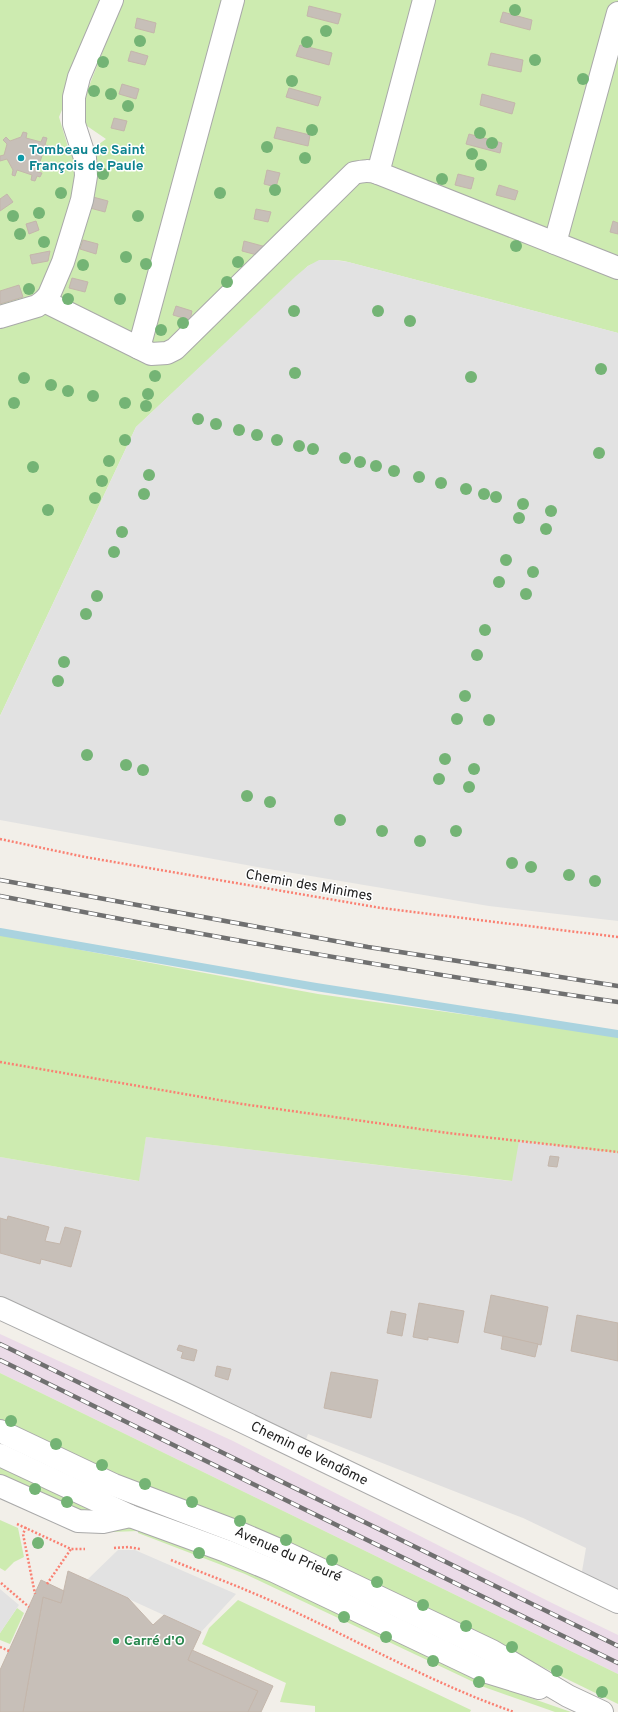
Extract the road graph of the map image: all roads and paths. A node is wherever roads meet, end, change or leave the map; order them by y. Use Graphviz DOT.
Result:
graph roads {
  1 [pos="112,0"];
  2 [pos="233,0"];
  3 [pos="424,0"];
  4 [pos="618,13"];
  5 [pos="378,173"];
  6 [pos="555,243"];
  7 [pos="618,268"];
  8 [pos="44,301"];
  9 [pos="0,317"];
  10 [pos="139,348"];
  11 [pos="0,839"];
  12 [pos="618,937"];
  13 [pos="0,1062"];
  14 [pos="618,1152"];
  15 [pos="0,1308"];
  16 [pos="0,1431"];
  17 [pos="0,1455"];
  18 [pos="0,1486"];
  19 [pos="130,1516"];
  20 [pos="13,1522"];
  21 [pos="27,1524"];
  22 [pos="26,1528"];
  23 [pos="113,1548"];
  24 [pos="71,1549"];
  25 [pos="86,1549"];
  26 [pos="146,1551"];
  27 [pos="284,1552"];
  28 [pos="165,1558"];
  29 [pos="274,1571"];
  30 [pos="1,1583"];
  31 [pos="47,1584"];
  32 [pos="35,1594"];
  33 [pos="618,1602"];
  34 [pos="29,1607"];
  35 [pos="0,1647"];
  36 [pos="9,1651"];
  37 [pos="568,1696"];
  38 [pos="514,1712"];
  39 [pos="602,1712"];
  1 -- 8 [label="street"];
  2 -- 10 [label="street"];
  3 -- 5 [label="street"];
  4 -- 6 [label="street"];
  5 -- 6 [label="street"];
  5 -- 10 [label="street"];
  6 -- 7 [label="street"];
  8 -- 9 [label="street"];
  8 -- 10 [label="street"];
  11 -- 12 [label="path, Chemin des Minimes"];
  13 -- 14 [label="path"];
  15 -- 33 [label="street, Chemin de Vendôme"];
  16 -- 27 [label="street, Avenue du Prieuré"];
  17 -- 19 [label="street, Avenue du Prieuré"];
  18 -- 19 [label="street"];
  19 -- 29 [label="street, Avenue du Prieuré"];
  20 -- 22 [label="path"];
  21 -- 22 [label="path"];
  22 -- 24 [label="path"];
  22 -- 32 [label="path"];
  23 -- 26 [label="path"];
  24 -- 25 [label="path"];
  24 -- 31 [label="path"];
  27 -- 29 [label="street"];
  27 -- 37 [label="street, Avenue du Prieuré"];
  28 -- 38 [label="path"];
  29 -- 37 [label="street, Avenue du Prieuré"];
  30 -- 34 [label="path"];
  35 -- 36 [label="path"];
  37 -- 39 [label="street, Avenue du Prieuré"];
}
